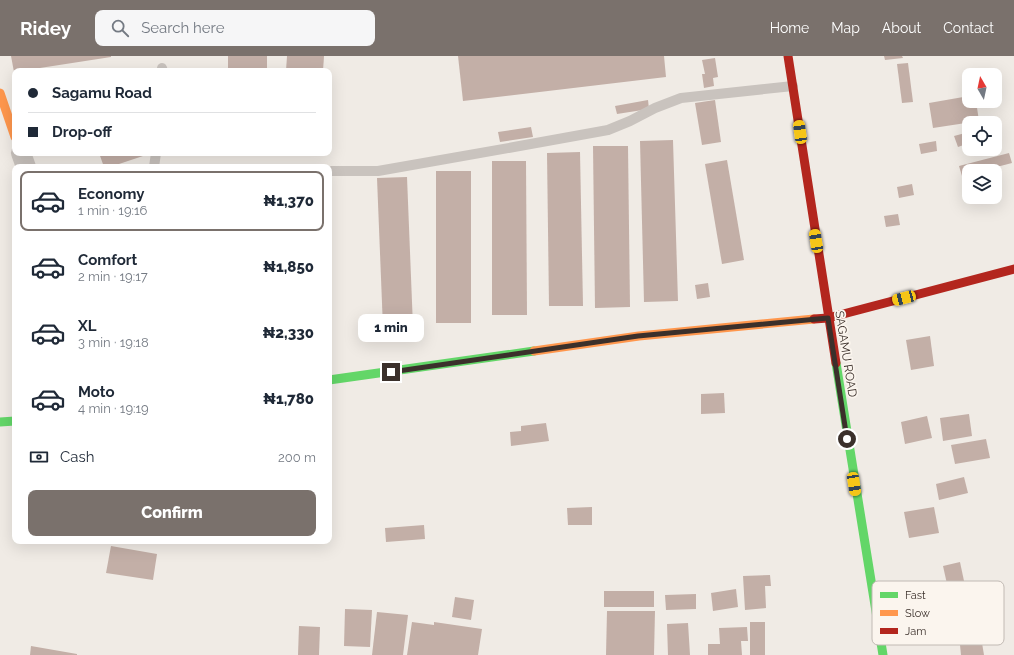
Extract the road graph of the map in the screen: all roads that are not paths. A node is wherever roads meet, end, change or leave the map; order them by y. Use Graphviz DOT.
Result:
graph roads {
  1 [pos="788,56"];
  2 [pos="793,86"];
  3 [pos="0,93"];
  4 [pos="12,127"];
  5 [pos="332,171"];
  6 [pos="1014,269"];
  7 [pos="828,318"];
  8 [pos="332,380"];
  9 [pos="12,421"];
  10 [pos="0,422"];
  11 [pos="872,593"];
  12 [pos="881,645"];
  13 [pos="883,655"];
  1 -- 2 [label="main road, SAGAMU ROAD"];
  2 -- 5 [label="lane"];
  2 -- 7 [label="main road, SAGAMU ROAD"];
  3 -- 4 [label="main road"];
  6 -- 7 [label="main road"];
  7 -- 8 [label="main road"];
  7 -- 11 [label="main road, SAGAMU ROAD"];
  9 -- 10 [label="main road"];
  12 -- 13 [label="main road, SAGAMU ROAD"];
}
